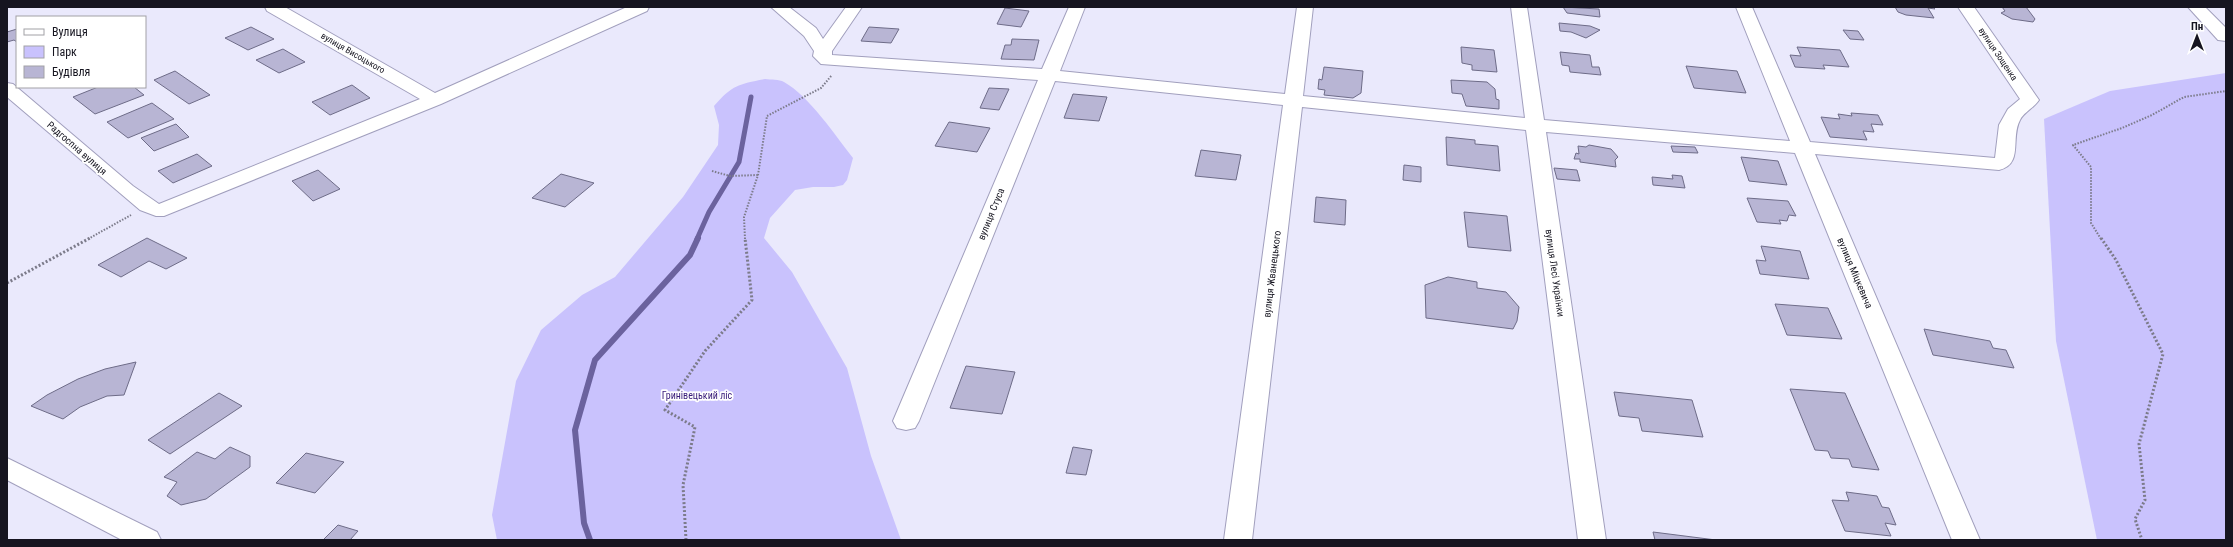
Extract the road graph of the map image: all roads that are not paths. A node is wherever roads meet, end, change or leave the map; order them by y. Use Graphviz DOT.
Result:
graph roads {
  1 [pos="273,7"];
  2 [pos="641,7"];
  3 [pos="779,7"];
  4 [pos="854,7"];
  5 [pos="1077,7"];
  6 [pos="1305,7"];
  7 [pos="1519,7"];
  8 [pos="1744,7"];
  9 [pos="1966,7"];
  10 [pos="2196,7"];
  11 [pos="2224,36"];
  12 [pos="828,56"];
  13 [pos="1049,75"];
  14 [pos="7,88"];
  15 [pos="434,100"];
  16 [pos="1293,100"];
  17 [pos="1535,125"];
  18 [pos="1803,149"];
  19 [pos="906,421"];
  20 [pos="7,468"];
  21 [pos="147,540"];
  22 [pos="1238,540"];
  23 [pos="1592,540"];
  24 [pos="1966,540"];
  1 -- 15 [label="street, вулиця Висоцького"];
  2 -- 15 [label="street"];
  3 -- 12 [label="street"];
  4 -- 12 [label="street"];
  5 -- 13 [label="street, вулиця Стуса"];
  6 -- 16 [label="street, вулиця Жванецького"];
  7 -- 17 [label="street, вулиця Лесі Українки"];
  8 -- 18 [label="street, вулиця Міцкевича"];
  9 -- 18 [label="street, вулиця Зощенка"];
  10 -- 11 [label="street"];
  12 -- 13 [label="street"];
  13 -- 16 [label="street"];
  13 -- 19 [label="street, вулиця Стуса"];
  14 -- 15 [label="street, Радгоспна вулиця"];
  16 -- 17 [label="street"];
  16 -- 22 [label="street, вулиця Жванецького"];
  17 -- 18 [label="street"];
  17 -- 23 [label="street, вулиця Лесі Українки"];
  18 -- 24 [label="street, вулиця Міцкевича"];
  20 -- 21 [label="street"];
}
